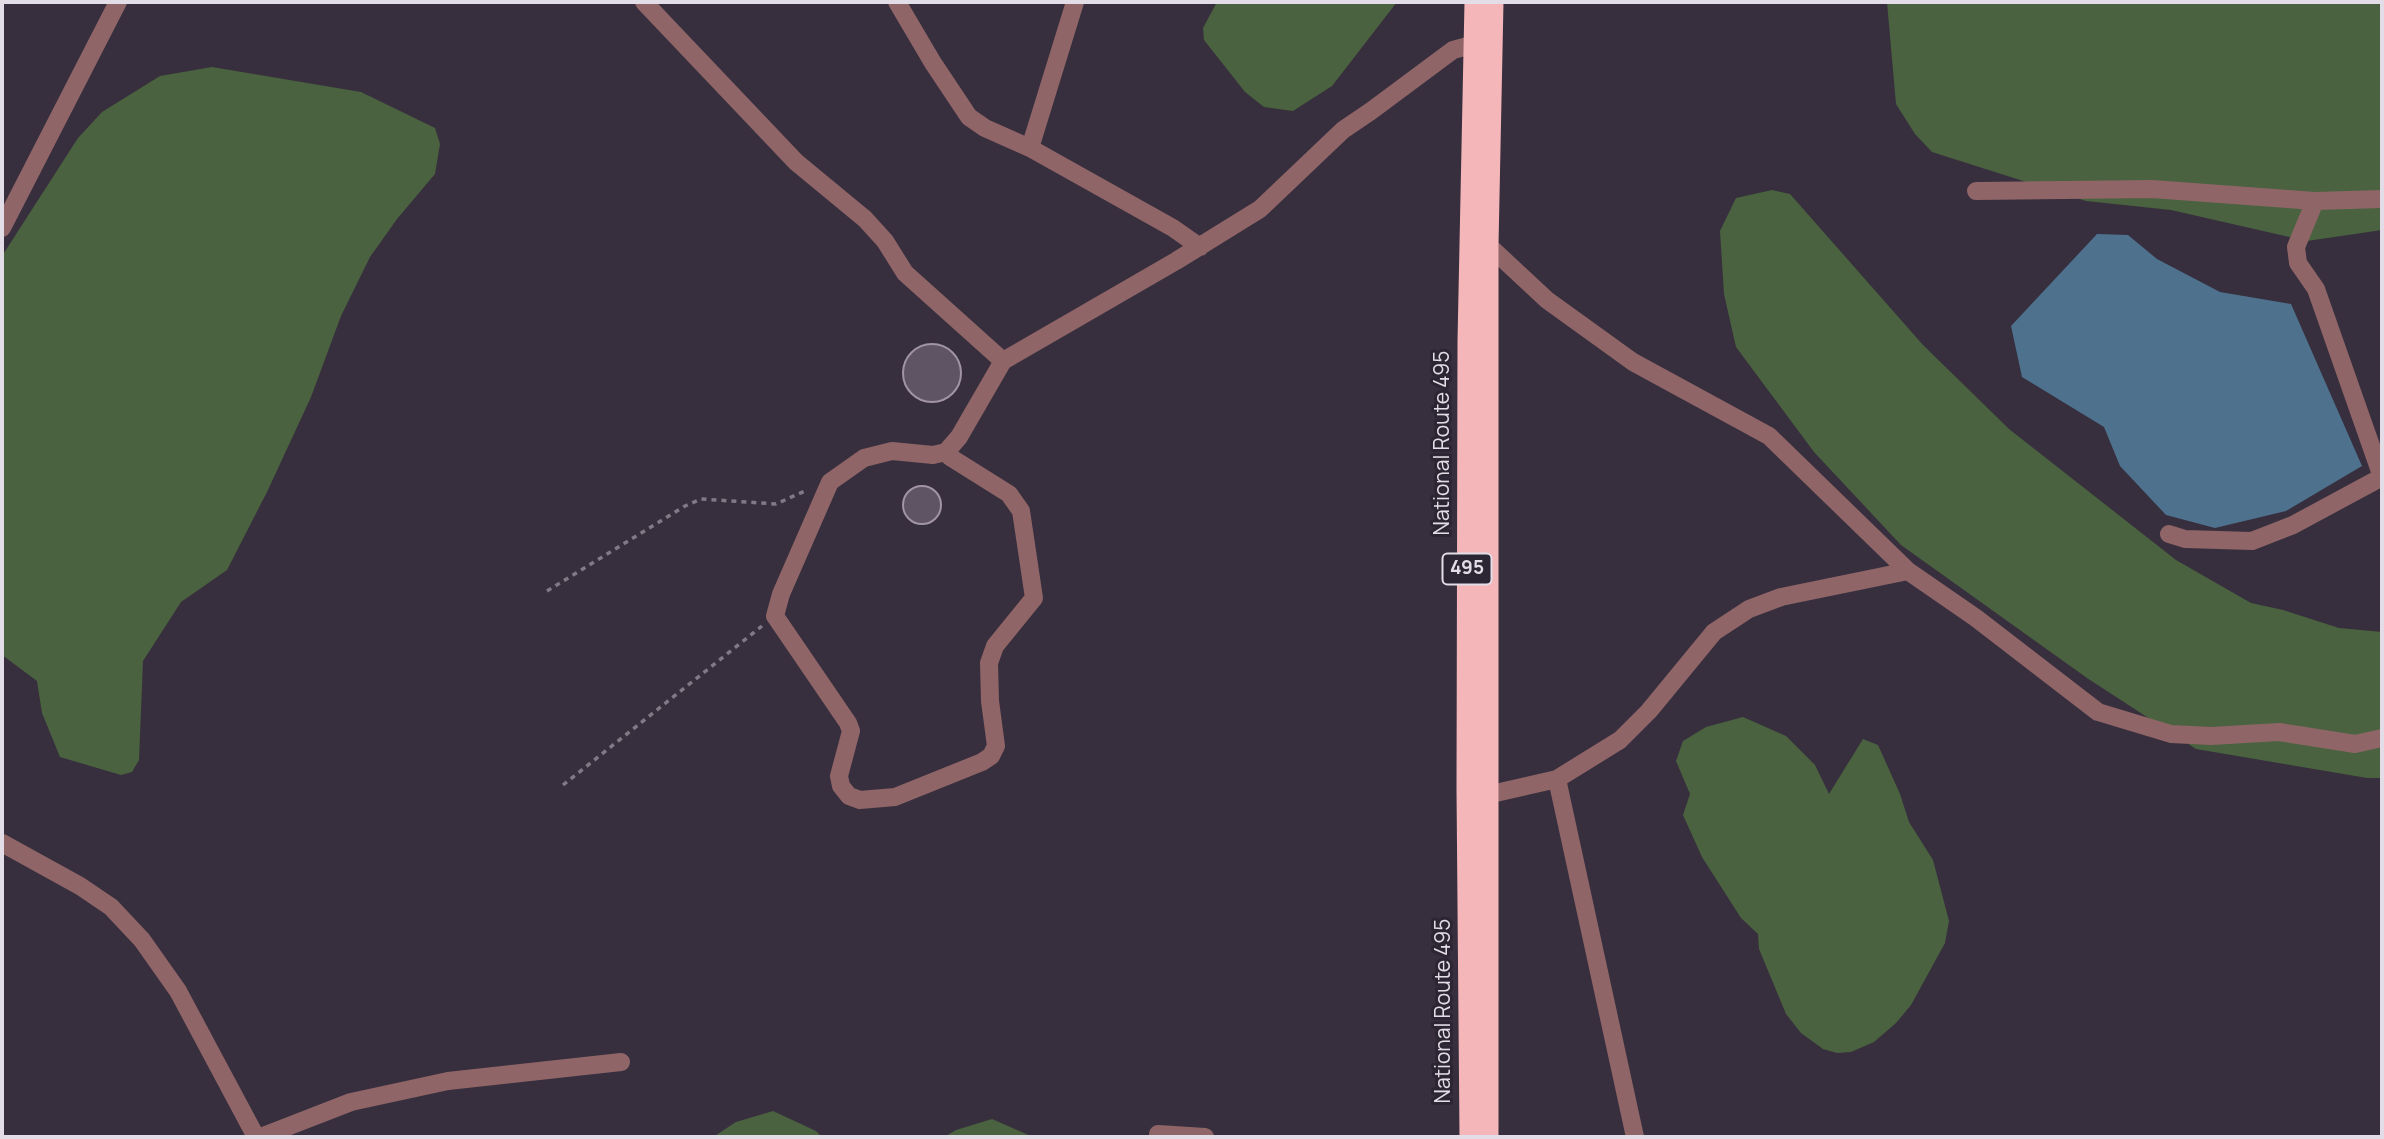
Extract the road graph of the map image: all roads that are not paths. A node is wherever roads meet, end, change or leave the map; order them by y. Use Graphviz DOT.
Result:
graph roads {
  1 [pos="118,2"];
  2 [pos="644,2"];
  3 [pos="897,2"];
  4 [pos="1075,2"];
  5 [pos="1475,2"];
  6 [pos="1493,2"];
  7 [pos="1475,44"];
  8 [pos="1030,148"];
  9 [pos="1976,191"];
  10 [pos="2382,199"];
  11 [pos="2315,201"];
  12 [pos="2,228"];
  13 [pos="1488,245"];
  14 [pos="1200,247"];
  15 [pos="1003,360"];
  16 [pos="946,452"];
  17 [pos="2382,477"];
  18 [pos="2169,534"];
  19 [pos="1908,571"];
  20 [pos="2382,738"];
  21 [pos="1557,779"];
  22 [pos="1486,795"];
  23 [pos="2,843"];
  24 [pos="621,1062"];
  25 [pos="1158,1134"];
  26 [pos="256,1137"];
  27 [pos="261,1137"];
  28 [pos="1205,1137"];
  29 [pos="1470,1137"];
  30 [pos="1488,1137"];
  31 [pos="1635,1137"];
  1 -- 12 [label="street"];
  2 -- 15 [label="street"];
  3 -- 8 [label="street"];
  4 -- 8 [label="street"];
  5 -- 7 [label="highway, National Route 495 / 495"];
  6 -- 13 [label="highway, National Route 495 / 495"];
  7 -- 14 [label="street"];
  7 -- 29 [label="highway, National Route 495 / 495"];
  8 -- 14 [label="street"];
  9 -- 11 [label="street"];
  10 -- 11 [label="street"];
  11 -- 17 [label="street"];
  13 -- 19 [label="street"];
  13 -- 22 [label="highway, National Route 495 / 495"];
  14 -- 15 [label="street"];
  15 -- 16 [label="street"];
  16 -- 16 [label="street"];
  17 -- 18 [label="street"];
  19 -- 20 [label="street"];
  19 -- 21 [label="street"];
  21 -- 22 [label="street"];
  21 -- 31 [label="street"];
  22 -- 30 [label="highway, National Route 495 / 495"];
  23 -- 26 [label="street"];
  24 -- 27 [label="street"];
  25 -- 28 [label="street"];
}
